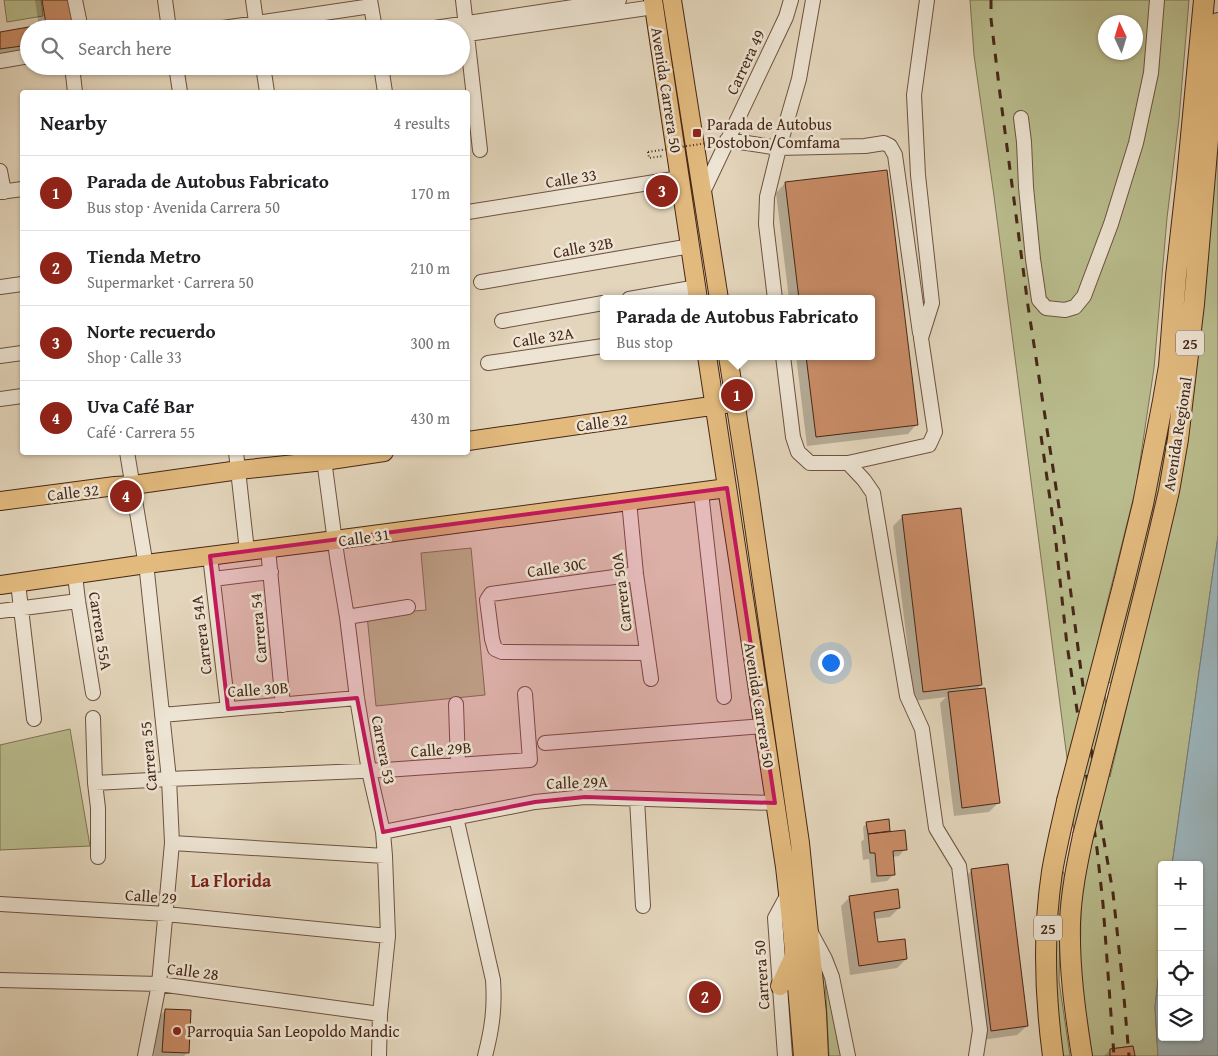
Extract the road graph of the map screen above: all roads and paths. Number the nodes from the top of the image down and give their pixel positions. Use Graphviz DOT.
graph roads {
  1 [pos="75,0"];
  2 [pos="165,0"];
  3 [pos="253,0"];
  4 [pos="463,0"];
  5 [pos="619,0"];
  6 [pos="672,0"];
  7 [pos="791,0"];
  8 [pos="813,0"];
  9 [pos="927,0"];
  10 [pos="1157,0"];
  11 [pos="1204,0"];
  12 [pos="370,3"];
  13 [pos="654,4"];
  14 [pos="567,14"];
  15 [pos="79,20"];
  16 [pos="168,20"];
  17 [pos="256,20"];
  18 [pos="286,20"];
  19 [pos="373,20"];
  20 [pos="464,20"];
  21 [pos="1218,23"];
  22 [pos="470,30"];
  23 [pos="20,58"];
  24 [pos="0,61"];
  25 [pos="470,71"];
  26 [pos="73,75"];
  27 [pos="177,75"];
  28 [pos="264,75"];
  29 [pos="382,75"];
  30 [pos="75,90"];
  31 [pos="180,90"];
  32 [pos="267,90"];
  33 [pos="385,90"];
  34 [pos="1021,118"];
  35 [pos="718,140"];
  36 [pos="779,148"];
  37 [pos="480,150"];
  38 [pos="664,156"];
  39 [pos="0,171"];
  40 [pos="680,178"];
  41 [pos="20,189"];
  42 [pos="2,192"];
  43 [pos="703,192"];
  44 [pos="470,212"];
  45 [pos="690,246"];
  46 [pos="481,282"];
  47 [pos="20,284"];
  48 [pos="0,287"];
  49 [pos="698,293"];
  50 [pos="675,295"];
  51 [pos="719,295"];
  52 [pos="775,295"];
  53 [pos="600,304"];
  54 [pos="502,321"];
  55 [pos="921,338"];
  56 [pos="600,346"];
  57 [pos="20,353"];
  58 [pos="0,356"];
  59 [pos="708,360"];
  60 [pos="729,360"];
  61 [pos="783,360"];
  62 [pos="488,363"];
  63 [pos="20,396"];
  64 [pos="0,399"];
  65 [pos="736,403"];
  66 [pos="714,406"];
  67 [pos="470,441"];
  68 [pos="128,455"];
  69 [pos="236,455"];
  70 [pos="347,455"];
  71 [pos="323,457"];
  72 [pos="848,463"];
  73 [pos="239,470"];
  74 [pos="133,485"];
  75 [pos="727,488"];
  76 [pos="701,492"];
  77 [pos="629,501"];
  78 [pos="0,502"];
  79 [pos="334,540"];
  80 [pos="268,549"];
  81 [pos="246,551"];
  82 [pos="210,556"];
  83 [pos="146,564"];
  84 [pos="271,572"];
  85 [pos="636,574"];
  86 [pos="75,575"];
  87 [pos="212,579"];
  88 [pos="18,582"];
  89 [pos="0,585"];
  90 [pos="78,600"];
  91 [pos="408,607"];
  92 [pos="22,608"];
  93 [pos="0,611"];
  94 [pos="346,617"];
  95 [pos="647,653"];
  96 [pos="651,679"];
  97 [pos="93,693"];
  98 [pos="524,694"];
  99 [pos="724,697"];
  100 [pos="357,698"];
  101 [pos="456,704"];
  102 [pos="283,705"];
  103 [pos="228,709"];
  104 [pos="162,715"];
  105 [pos="93,718"];
  106 [pos="34,719"];
  107 [pos="764,726"];
  108 [pos="545,743"];
  109 [pos="458,766"];
  110 [pos="370,771"];
  111 [pos="169,779"];
  112 [pos="95,783"];
  113 [pos="637,799"];
  114 [pos="775,803"];
  115 [pos="456,817"];
  116 [pos="383,832"];
  117 [pos="172,843"];
  118 [pos="385,856"];
  119 [pos="98,857"];
  120 [pos="788,894"];
  121 [pos="0,904"];
  122 [pos="643,906"];
  123 [pos="166,914"];
  124 [pos="800,928"];
  125 [pos="388,936"];
  126 [pos="795,956"];
  127 [pos="0,980"];
  128 [pos="159,984"];
  129 [pos="780,986"];
  130 [pos="380,1014"];
  131 [pos="145,1056"];
  132 [pos="379,1056"];
  133 [pos="485,1056"];
  134 [pos="785,1056"];
  135 [pos="802,1056"];
  136 [pos="819,1056"];
  137 [pos="848,1056"];
  138 [pos="976,1056"];
  139 [pos="1053,1056"];
  140 [pos="1082,1056"];
  1 -- 15 [label="street"];
  2 -- 16 [label="street"];
  3 -- 17 [label="street"];
  4 -- 20 [label="street"];
  5 -- 14 [label="street"];
  6 -- 43 [label="main road, Avenida Carrera 50"];
  7 -- 35 [label="street, Carrera 49"];
  8 -- 36 [label="street"];
  9 -- 55 [label="street"];
  10 -- 34 [label="street"];
  11 -- 139 [label="highway, Avenida Regional / 25, bridge"];
  12 -- 18 [label="street"];
  12 -- 19 [label="street"];
  13 -- 14 [label="street"];
  13 -- 40 [label="main road, Avenida Carrera 50"];
  14 -- 22 [label="street"];
  21 -- 140 [label="highway, Avenida Regional / 25, bridge"];
  23 -- 24 [label="street"];
  25 -- 37 [label="street"];
  26 -- 30 [label="street"];
  27 -- 31 [label="street"];
  28 -- 32 [label="street"];
  29 -- 33 [label="street"];
  35 -- 36 [label="street"];
  35 -- 38 [label="path, bridge"];
  35 -- 43 [label="street, Carrera 49"];
  36 -- 52 [label="street"];
  36 -- 55 [label="street"];
  39 -- 42 [label="street"];
  40 -- 44 [label="street, Calle 33"];
  40 -- 45 [label="main road, Avenida Carrera 50"];
  41 -- 42 [label="street"];
  43 -- 51 [label="main road, Avenida Carrera 50"];
  45 -- 46 [label="street, Calle 32B"];
  45 -- 49 [label="main road, Avenida Carrera 50"];
  47 -- 48 [label="street"];
  49 -- 50 [label="street"];
  53 -- 54 [label="street"];
  55 -- 72 [label="street"];
  56 -- 62 [label="street, Calle 32A"];
  57 -- 58 [label="street"];
  59 -- 66 [label="main road, Avenida Carrera 50"];
  60 -- 65 [label="main road, Avenida Carrera 50"];
  61 -- 72 [label="street"];
  63 -- 64 [label="street"];
  65 -- 66 [label="main road, Calle 32"];
  65 -- 124 [label="main road, Avenida Carrera 50"];
  66 -- 67 [label="main road, Calle 32"];
  66 -- 75 [label="main road, Avenida Carrera 50"];
  68 -- 74 [label="street, Carrera 55"];
  69 -- 73 [label="street"];
  70 -- 71 [label="main road, Calle 32"];
  71 -- 73 [label="main road, Calle 32"];
  71 -- 79 [label="street, Carrera 53"];
  72 -- 138 [label="street"];
  73 -- 74 [label="main road, Calle 32"];
  73 -- 81 [label="street"];
  74 -- 78 [label="main road, Calle 32"];
  74 -- 83 [label="street, Carrera 55"];
  75 -- 76 [label="main road, Calle 31"];
  75 -- 107 [label="main road, Avenida Carrera 50"];
  76 -- 77 [label="main road, Calle 31"];
  76 -- 99 [label="street"];
  77 -- 79 [label="main road, Calle 31"];
  77 -- 85 [label="street, Carrera 50A"];
  79 -- 80 [label="main road, Calle 31"];
  79 -- 94 [label="street, Carrera 53"];
  80 -- 81 [label="main road, Calle 31"];
  80 -- 84 [label="street, Carrera 54"];
  81 -- 82 [label="main road, Calle 31"];
  82 -- 83 [label="main road, Calle 31"];
  82 -- 87 [label="street, Carrera 54A"];
  83 -- 86 [label="main road, Calle 31"];
  83 -- 104 [label="street, Carrera 55"];
  84 -- 87 [label="street"];
  84 -- 102 [label="street, Carrera 54"];
  85 -- 95 [label="street, Carrera 50A"];
  85 -- 95 [label="street, Calle 30C"];
  86 -- 88 [label="main road, Calle 31"];
  86 -- 90 [label="street, Carrera 55A"];
  87 -- 103 [label="street, Carrera 54A"];
  88 -- 89 [label="main road, Calle 31"];
  88 -- 92 [label="street"];
  90 -- 92 [label="street"];
  90 -- 97 [label="street, Carrera 55A"];
  91 -- 94 [label="street"];
  92 -- 93 [label="street"];
  92 -- 106 [label="street"];
  94 -- 100 [label="street, Carrera 53"];
  95 -- 96 [label="street, Carrera 50A"];
  98 -- 109 [label="street, Calle 29B"];
  100 -- 102 [label="street, Calle 30B"];
  100 -- 110 [label="street, Carrera 53"];
  101 -- 109 [label="street"];
  102 -- 103 [label="street, Calle 30B"];
  103 -- 104 [label="street, Calle 30B"];
  104 -- 111 [label="street, Carrera 55"];
  105 -- 112 [label="street"];
  107 -- 108 [label="street"];
  107 -- 114 [label="main road, Avenida Carrera 50"];
  109 -- 110 [label="street, Calle 29B"];
  110 -- 111 [label="street, Calle 29B"];
  110 -- 116 [label="street, Carrera 53"];
  111 -- 112 [label="street, Calle 29B"];
  111 -- 117 [label="street, Carrera 55"];
  112 -- 119 [label="street"];
  113 -- 114 [label="street, Calle 29A"];
  113 -- 115 [label="street, Calle 29A"];
  113 -- 122 [label="street"];
  114 -- 120 [label="main road, Avenida Carrera 50"];
  115 -- 116 [label="street, Calle 29A"];
  115 -- 133 [label="street"];
  116 -- 118 [label="street, Carrera 53"];
  117 -- 118 [label="street"];
  117 -- 123 [label="street, Carrera 55"];
  118 -- 125 [label="street, Carrera 53"];
  120 -- 124 [label="main road, Avenida Carrera 50"];
  120 -- 129 [label="street, Carrera 50"];
  121 -- 123 [label="street, Calle 29"];
  123 -- 125 [label="street, Calle 29"];
  123 -- 128 [label="street, Carrera 55"];
  124 -- 126 [label="main road, Avenida Carrera 50"];
  124 -- 136 [label="main road, Avenida Carrera 50"];
  124 -- 137 [label="street"];
  125 -- 130 [label="street, Carrera 53"];
  126 -- 129 [label="main road"];
  126 -- 135 [label="main road, Avenida Carrera 50"];
  127 -- 128 [label="street, Calle 28"];
  128 -- 130 [label="street, Calle 28"];
  128 -- 131 [label="street, Carrera 55"];
  129 -- 134 [label="street, Carrera 50"];
  130 -- 132 [label="street, Carrera 53"];
}
